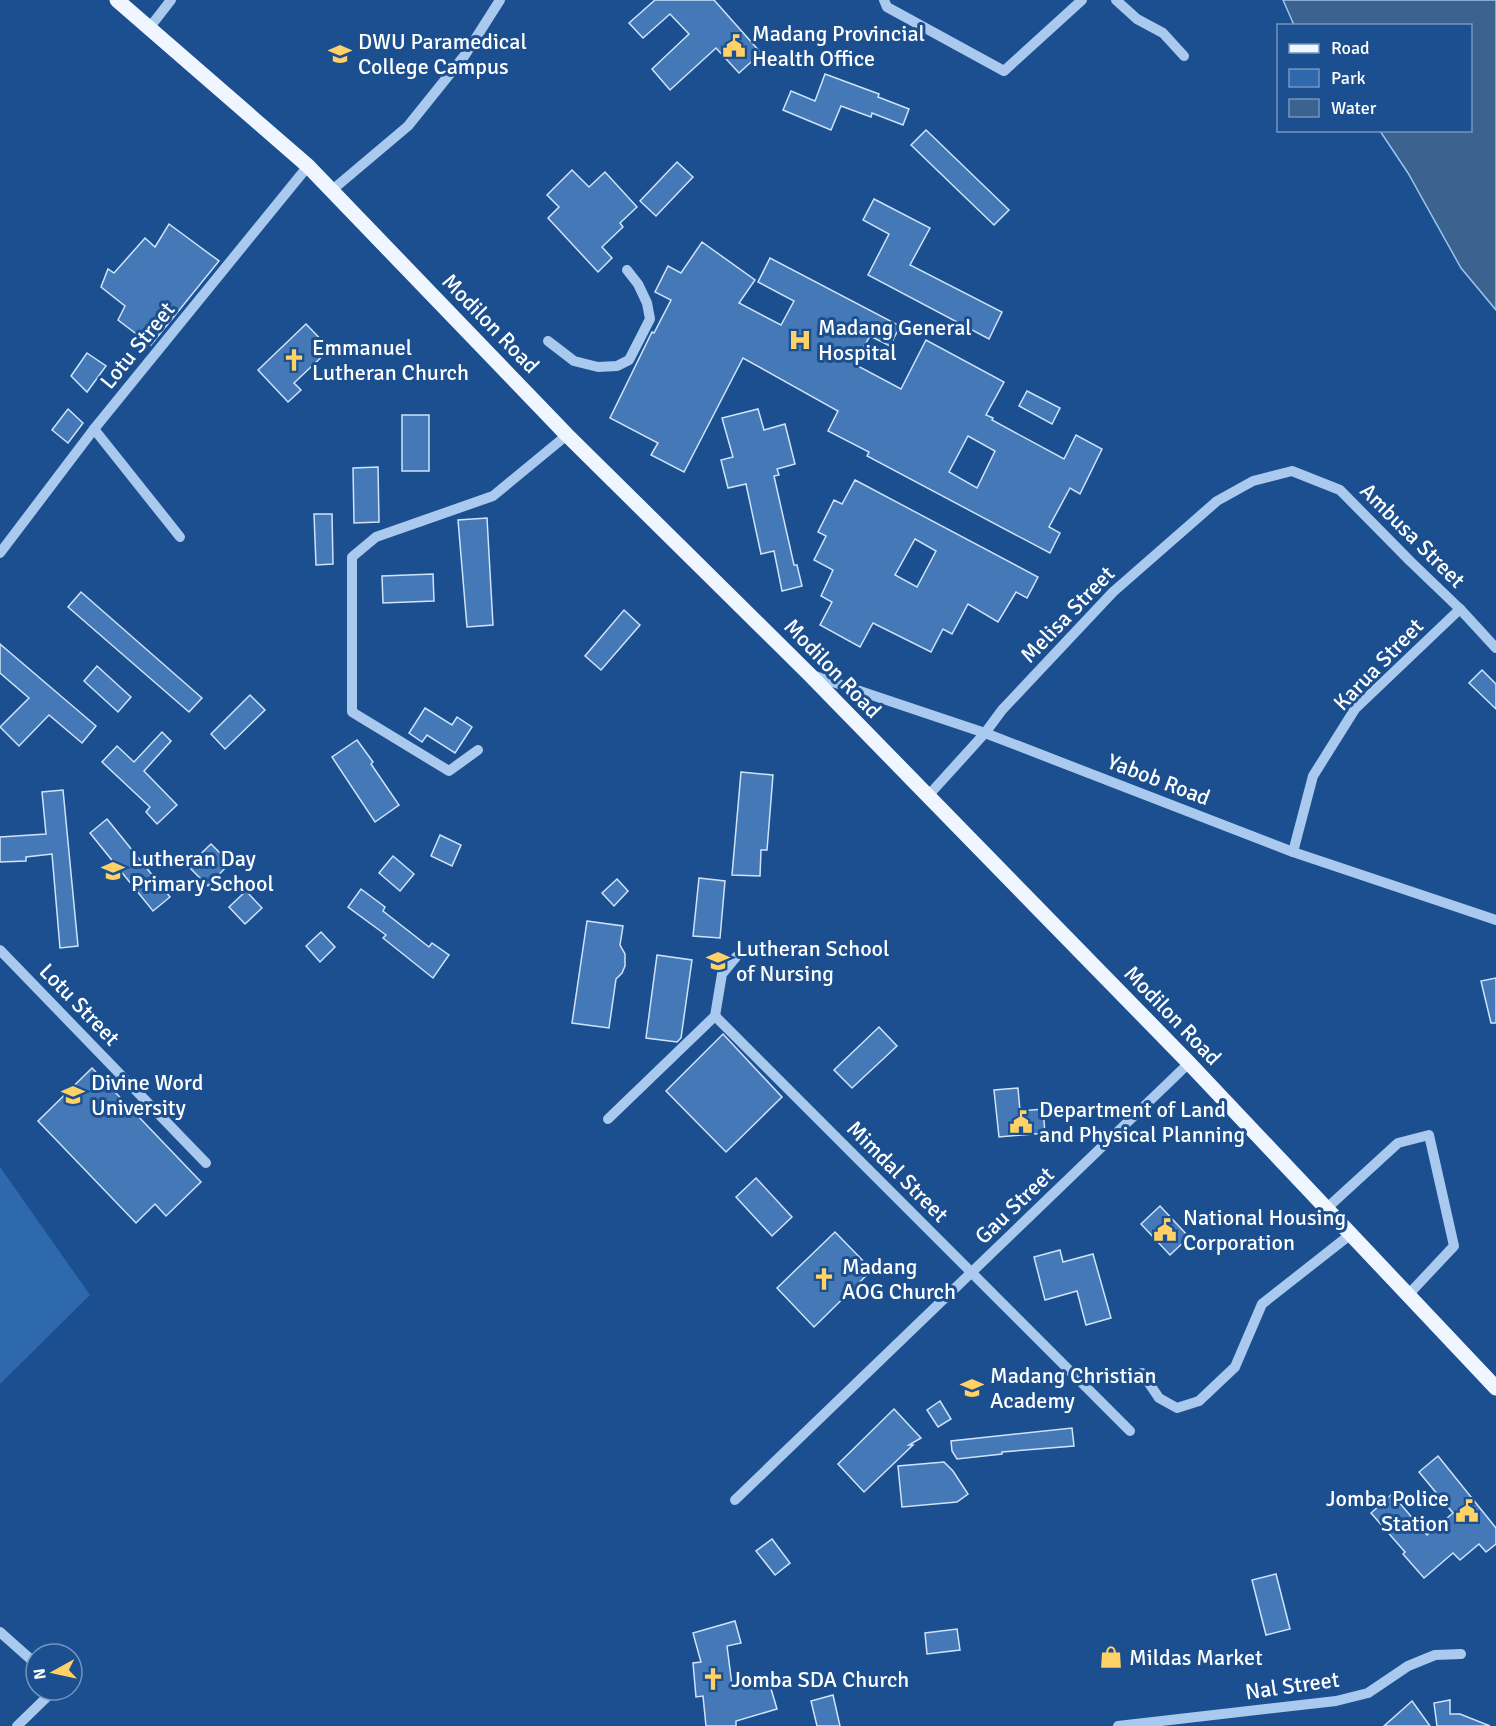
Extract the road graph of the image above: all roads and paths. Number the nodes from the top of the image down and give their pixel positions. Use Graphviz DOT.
graph roads {
  1 [pos="117,0"];
  2 [pos="171,0"];
  3 [pos="500,0"];
  4 [pos="884,0"];
  5 [pos="1082,0"];
  6 [pos="1116,0"];
  7 [pos="150,27"];
  8 [pos="1184,56"];
  9 [pos="308,166"];
  10 [pos="331,191"];
  11 [pos="627,270"];
  12 [pos="548,341"];
  13 [pos="94,429"];
  14 [pos="567,435"];
  15 [pos="1253,481"];
  16 [pos="180,537"];
  17 [pos="0,553"];
  18 [pos="1460,609"];
  19 [pos="1496,648"];
  20 [pos="809,674"];
  21 [pos="985,733"];
  22 [pos="478,750"];
  23 [pos="927,797"];
  24 [pos="1293,852"];
  25 [pos="1496,920"];
  26 [pos="0,950"];
  27 [pos="736,957"];
  28 [pos="715,1016"];
  29 [pos="1190,1063"];
  30 [pos="608,1119"];
  31 [pos="206,1163"];
  32 [pos="1326,1208"];
  33 [pos="1351,1234"];
  34 [pos="972,1273"];
  35 [pos="1408,1295"];
  36 [pos="1142,1373"];
  37 [pos="1496,1388"];
  38 [pos="1130,1431"];
  39 [pos="735,1500"];
  40 [pos="0,1632"];
  41 [pos="24,1653"];
  42 [pos="1461,1654"];
  43 [pos="42,1702"];
  44 [pos="1221,1714"];
  45 [pos="17,1726"];
  46 [pos="1118,1726"];
  47 [pos="1222,1726"];
  1 -- 7 [label="main road, Modilon Road"];
  2 -- 7 [label="street"];
  3 -- 10 [label="street"];
  4 -- 5 [label="street"];
  6 -- 8 [label="street"];
  7 -- 9 [label="main road, Modilon Road"];
  9 -- 10 [label="main road, Modilon Road"];
  9 -- 13 [label="street, Lotu Street"];
  10 -- 14 [label="main road, Modilon Road"];
  11 -- 12 [label="street"];
  13 -- 16 [label="street"];
  13 -- 17 [label="street, Lotu Street"];
  14 -- 20 [label="main road, Modilon Road"];
  14 -- 22 [label="street"];
  15 -- 18 [label="street, Ambusa Street"];
  15 -- 21 [label="street, Melisa Street"];
  18 -- 19 [label="street, Ambusa Street"];
  18 -- 24 [label="street, Karua Street"];
  20 -- 21 [label="street, Yabob Road"];
  20 -- 23 [label="main road, Modilon Road"];
  21 -- 23 [label="street, Melisa Street"];
  21 -- 24 [label="street, Yabob Road"];
  23 -- 29 [label="main road, Modilon Road"];
  24 -- 25 [label="street, Yabob Road"];
  26 -- 31 [label="street, Lotu Street"];
  27 -- 28 [label="street"];
  28 -- 30 [label="street"];
  28 -- 34 [label="street, Mimdal Street"];
  29 -- 32 [label="main road, Modilon Road"];
  29 -- 34 [label="street, Gau Street"];
  32 -- 33 [label="main road, Modilon Road"];
  32 -- 35 [label="street"];
  33 -- 35 [label="main road, Modilon Road"];
  33 -- 36 [label="street"];
  34 -- 38 [label="street, Mimdal Street"];
  34 -- 39 [label="street, Gau Street"];
  35 -- 37 [label="main road, Modilon Road"];
  40 -- 41 [label="street"];
  42 -- 44 [label="street, Nal Street"];
  43 -- 45 [label="street"];
  44 -- 46 [label="street, Nal Street"];
  44 -- 47 [label="street"];
}
